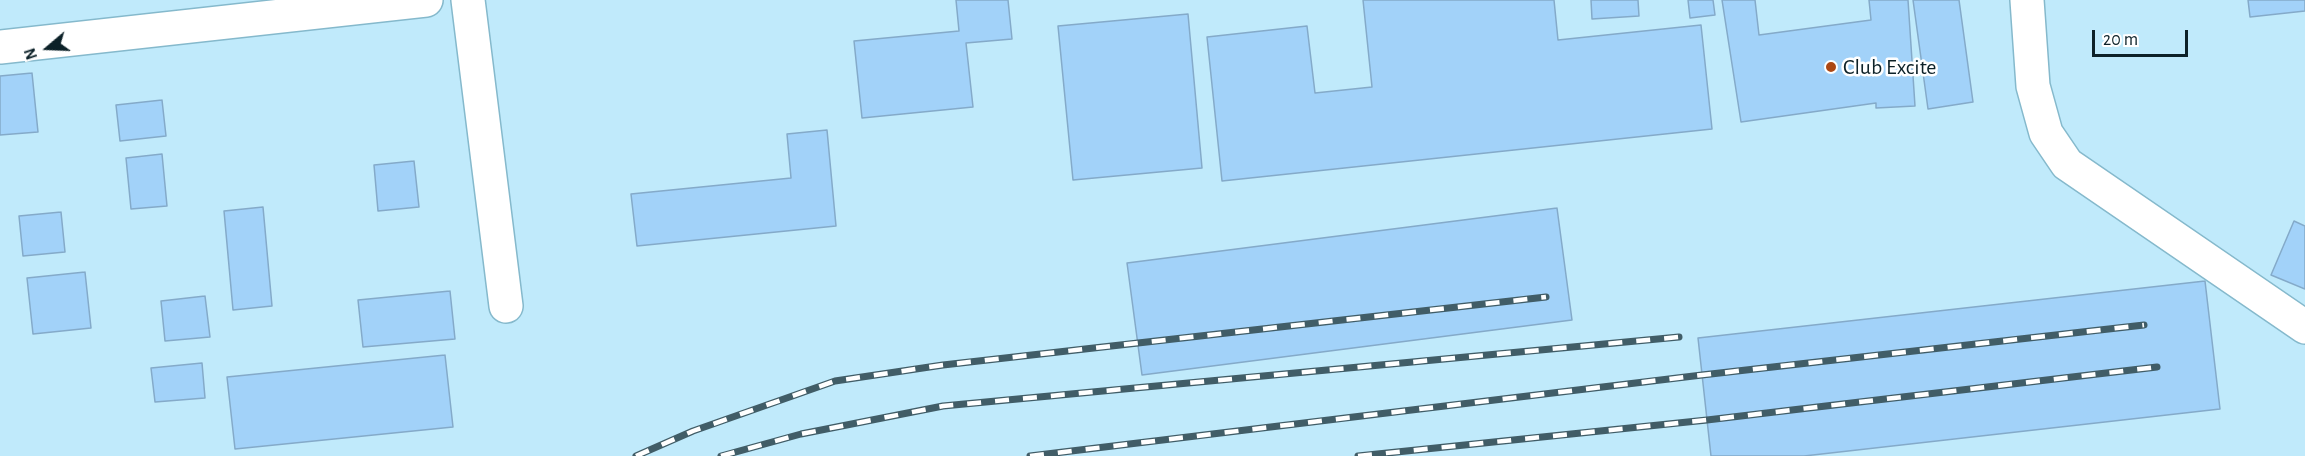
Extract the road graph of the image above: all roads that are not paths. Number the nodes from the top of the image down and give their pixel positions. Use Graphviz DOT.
graph roads {
  1 [pos="426,0"];
  2 [pos="468,0"];
  3 [pos="2027,0"];
  4 [pos="184,13"];
  5 [pos="0,47"];
  6 [pos="506,306"];
  7 [pos="2305,327"];
  1 -- 4 [label="street"];
  2 -- 6 [label="street"];
  3 -- 7 [label="street"];
  4 -- 5 [label="street"];
}
